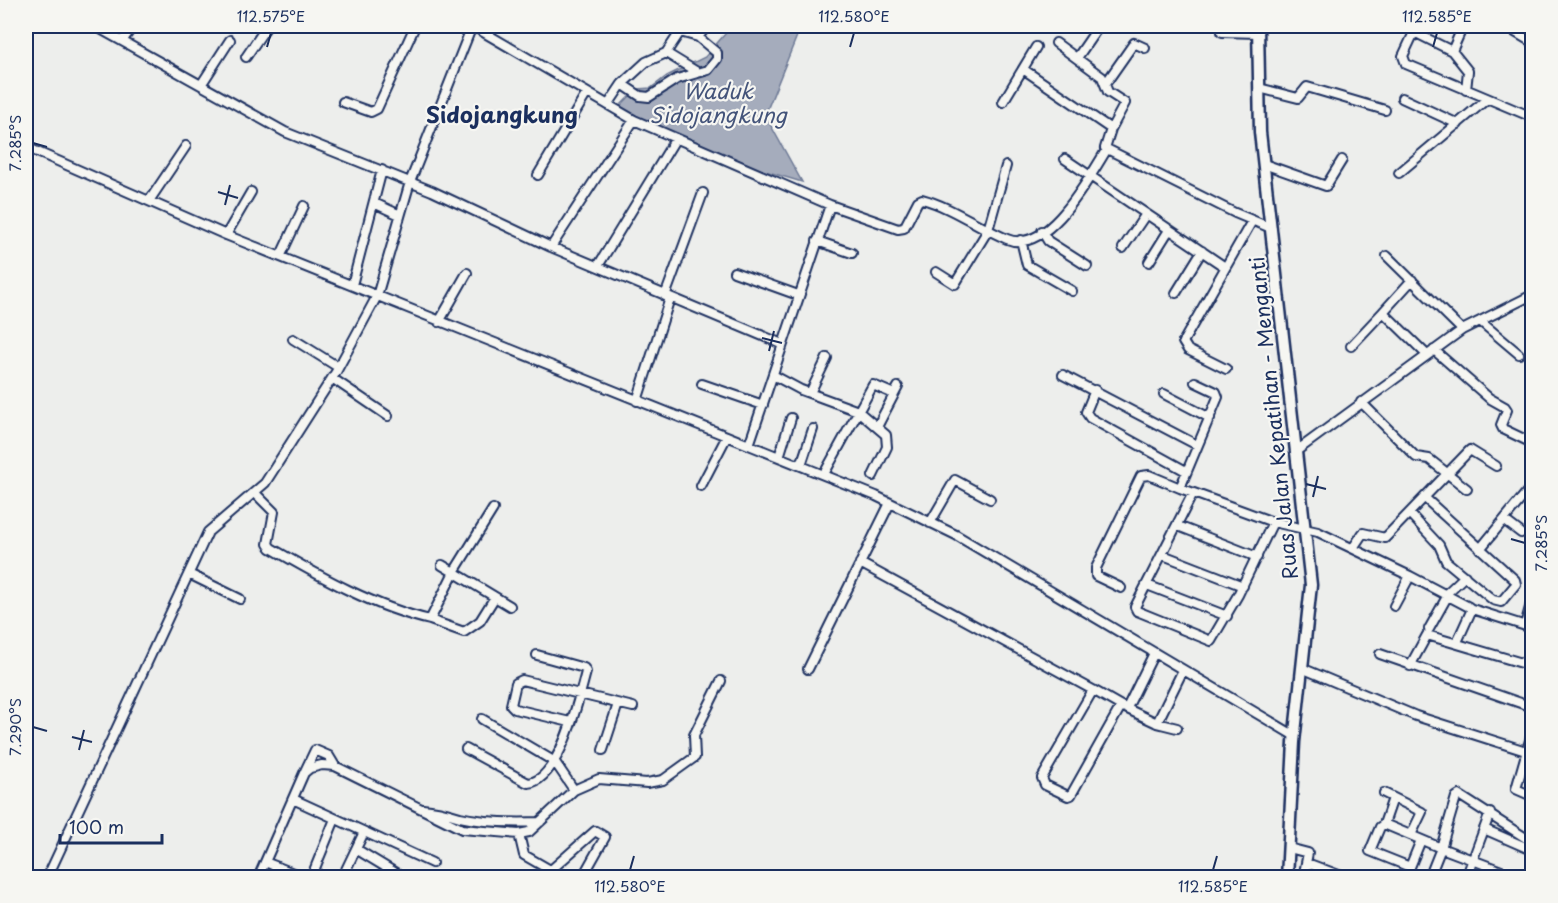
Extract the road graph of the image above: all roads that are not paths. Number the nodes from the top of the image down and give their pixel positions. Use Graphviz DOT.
graph roads {
  1 [pos="94,26"];
  2 [pos="134,26"];
  3 [pos="267,26"];
  4 [pos="416,26"];
  5 [pos="473,26"];
  6 [pos="706,26"];
  7 [pos="1099,26"];
  8 [pos="1463,26"];
  9 [pos="1505,26"];
  10 [pos="678,29"];
  11 [pos="1258,29"];
  12 [pos="1416,29"];
  13 [pos="1222,32"];
  14 [pos="698,37"];
  15 [pos="123,40"];
  16 [pos="230,40"];
  17 [pos="1532,42"];
  18 [pos="1056,43"];
  19 [pos="1036,47"];
  20 [pos="1145,48"];
  21 [pos="1452,51"];
  22 [pos="666,53"];
  23 [pos="246,57"];
  24 [pos="1077,58"];
  25 [pos="1023,69"];
  26 [pos="697,72"];
  27 [pos="1106,83"];
  28 [pos="622,84"];
  29 [pos="201,85"];
  30 [pos="1259,88"];
  31 [pos="1466,90"];
  32 [pos="587,93"];
  33 [pos="1402,98"];
  34 [pos="1487,99"];
  35 [pos="343,102"];
  36 [pos="1002,102"];
  37 [pos="608,105"];
  38 [pos="1385,110"];
  39 [pos="1533,117"];
  40 [pos="634,120"];
  41 [pos="1458,124"];
  42 [pos="1111,129"];
  43 [pos="676,138"];
  44 [pos="186,146"];
  45 [pos="26,147"];
  46 [pos="1107,149"];
  47 [pos="1065,159"];
  48 [pos="1342,159"];
  49 [pos="1264,164"];
  50 [pos="1006,166"];
  51 [pos="382,171"];
  52 [pos="1398,174"];
  53 [pos="538,175"];
  54 [pos="1090,177"];
  55 [pos="410,182"];
  56 [pos="251,192"];
  57 [pos="703,193"];
  58 [pos="149,201"];
  59 [pos="374,203"];
  60 [pos="830,205"];
  61 [pos="304,206"];
  62 [pos="1146,214"];
  63 [pos="400,215"];
  64 [pos="1252,220"];
  65 [pos="1272,228"];
  66 [pos="988,230"];
  67 [pos="1169,230"];
  68 [pos="1042,231"];
  69 [pos="226,235"];
  70 [pos="1021,240"];
  71 [pos="817,241"];
  72 [pos="551,246"];
  73 [pos="1123,248"];
  74 [pos="1202,251"];
  75 [pos="852,253"];
  76 [pos="281,255"];
  77 [pos="1387,256"];
  78 [pos="1149,262"];
  79 [pos="1087,266"];
  80 [pos="598,267"];
  81 [pos="1226,267"];
  82 [pos="734,272"];
  83 [pos="936,272"];
  84 [pos="467,273"];
  85 [pos="1412,280"];
  86 [pos="352,285"];
  87 [pos="1072,291"];
  88 [pos="1176,293"];
  89 [pos="798,295"];
  90 [pos="1533,295"];
  91 [pos="377,296"];
  92 [pos="668,297"];
  93 [pos="1383,312"];
  94 [pos="1480,321"];
  95 [pos="439,322"];
  96 [pos="1462,330"];
  97 [pos="293,339"];
  98 [pos="782,345"];
  99 [pos="1351,346"];
  100 [pos="1430,352"];
  101 [pos="1519,354"];
  102 [pos="827,358"];
  103 [pos="338,367"];
  104 [pos="1226,369"];
  105 [pos="773,375"];
  106 [pos="1063,375"];
  107 [pos="332,378"];
  108 [pos="1195,382"];
  109 [pos="702,384"];
  110 [pos="1095,390"];
  111 [pos="810,393"];
  112 [pos="1164,394"];
  113 [pos="638,401"];
  114 [pos="1361,402"];
  115 [pos="764,405"];
  116 [pos="860,412"];
  117 [pos="388,416"];
  118 [pos="791,418"];
  119 [pos="1210,418"];
  120 [pos="877,428"];
  121 [pos="813,429"];
  122 [pos="727,436"];
  123 [pos="1533,443"];
  124 [pos="749,445"];
  125 [pos="1197,445"];
  126 [pos="1294,452"];
  127 [pos="778,457"];
  128 [pos="801,465"];
  129 [pos="1496,466"];
  130 [pos="1186,471"];
  131 [pos="1447,473"];
  132 [pos="824,474"];
  133 [pos="873,476"];
  134 [pos="701,486"];
  135 [pos="1531,487"];
  136 [pos="1179,488"];
  137 [pos="1467,489"];
  138 [pos="255,493"];
  139 [pos="1193,493"];
  140 [pos="1524,497"];
  141 [pos="990,499"];
  142 [pos="1426,499"];
  143 [pos="890,503"];
  144 [pos="1533,503"];
  145 [pos="493,509"];
  146 [pos="1410,513"];
  147 [pos="1504,520"];
  148 [pos="1273,522"];
  149 [pos="930,523"];
  150 [pos="1178,526"];
  151 [pos="1304,529"];
  152 [pos="1521,533"];
  153 [pos="1533,542"];
  154 [pos="1353,548"];
  155 [pos="1480,549"];
  156 [pos="1533,549"];
  157 [pos="1163,555"];
  158 [pos="1257,556"];
  159 [pos="860,563"];
  160 [pos="442,565"];
  161 [pos="454,572"];
  162 [pos="189,574"];
  163 [pos="1410,576"];
  164 [pos="1465,576"];
  165 [pos="1147,585"];
  166 [pos="1243,586"];
  167 [pos="1121,588"];
  168 [pos="1447,595"];
  169 [pos="495,597"];
  170 [pos="240,599"];
  171 [pos="1533,600"];
  172 [pos="510,606"];
  173 [pos="1394,606"];
  174 [pos="1469,607"];
  175 [pos="1227,616"];
  176 [pos="430,620"];
  177 [pos="1529,626"];
  178 [pos="1429,629"];
  179 [pos="1457,642"];
  180 [pos="1154,653"];
  181 [pos="1380,654"];
  182 [pos="537,655"];
  183 [pos="1410,666"];
  184 [pos="1533,666"];
  185 [pos="808,669"];
  186 [pos="1304,669"];
  187 [pos="1183,670"];
  188 [pos="721,681"];
  189 [pos="1093,690"];
  190 [pos="580,694"];
  191 [pos="618,704"];
  192 [pos="1533,706"];
  193 [pos="633,707"];
  194 [pos="1124,707"];
  195 [pos="482,719"];
  196 [pos="570,722"];
  197 [pos="1156,723"];
  198 [pos="1177,728"];
  199 [pos="1533,733"];
  200 [pos="1295,736"];
  201 [pos="466,748"];
  202 [pos="603,750"];
  203 [pos="1530,752"];
  204 [pos="555,762"];
  205 [pos="335,766"];
  206 [pos="304,773"];
  207 [pos="574,790"];
  208 [pos="1384,793"];
  209 [pos="1533,796"];
  210 [pos="1393,798"];
  211 [pos="292,799"];
  212 [pos="422,809"];
  213 [pos="1490,813"];
  214 [pos="335,819"];
  215 [pos="485,819"];
  216 [pos="540,822"];
  217 [pos="1384,824"];
  218 [pos="1484,829"];
  219 [pos="486,831"];
  220 [pos="364,832"];
  221 [pos="519,834"];
  222 [pos="1411,835"];
  223 [pos="1421,840"];
  224 [pos="1533,842"];
  225 [pos="1288,848"];
  226 [pos="1440,848"];
  227 [pos="356,849"];
  228 [pos="1533,850"];
  229 [pos="1473,858"];
  230 [pos="265,862"];
  231 [pos="432,863"];
  232 [pos="1307,863"];
  233 [pos="551,870"];
  234 [pos="301,877"];
  235 [pos="47,878"];
  236 [pos="258,878"];
  237 [pos="311,878"];
  238 [pos="342,878"];
  239 [pos="404,878"];
  240 [pos="564,878"];
  241 [pos="582,878"];
  242 [pos="1287,878"];
  243 [pos="1303,878"];
  244 [pos="1347,878"];
  245 [pos="1429,878"];
  246 [pos="1466,878"];
  247 [pos="1520,878"];
  1 -- 15 [label="street"];
  2 -- 15 [label="street"];
  3 -- 23 [label="street"];
  4 -- 35 [label="street"];
  5 -- 32 [label="street"];
  5 -- 55 [label="street"];
  6 -- 14 [label="street"];
  7 -- 24 [label="street"];
  8 -- 21 [label="street"];
  9 -- 17 [label="street"];
  10 -- 14 [label="street"];
  10 -- 22 [label="street"];
  11 -- 13 [label="street"];
  11 -- 30 [label="main road, Ruas Jalan Kepatihan - Menganti"];
  12 -- 21 [label="street"];
  12 -- 31 [label="street"];
  14 -- 26 [label="street"];
  15 -- 29 [label="street"];
  16 -- 29 [label="street"];
  18 -- 24 [label="street"];
  19 -- 25 [label="street"];
  20 -- 27 [label="street"];
  21 -- 31 [label="street"];
  22 -- 26 [label="street"];
  22 -- 28 [label="street"];
  24 -- 27 [label="street"];
  25 -- 36 [label="street"];
  25 -- 42 [label="street"];
  26 -- 28 [label="street"];
  27 -- 42 [label="street"];
  28 -- 37 [label="street"];
  29 -- 51 [label="street"];
  30 -- 38 [label="street"];
  30 -- 49 [label="main road, Ruas Jalan Kepatihan - Menganti"];
  31 -- 34 [label="street"];
  32 -- 37 [label="street"];
  32 -- 53 [label="street"];
  33 -- 41 [label="street"];
  34 -- 39 [label="street"];
  34 -- 41 [label="street"];
  37 -- 40 [label="street"];
  40 -- 43 [label="street"];
  40 -- 72 [label="street"];
  41 -- 52 [label="street"];
  42 -- 46 [label="street"];
  43 -- 60 [label="street"];
  43 -- 80 [label="street"];
  44 -- 58 [label="street"];
  45 -- 58 [label="street"];
  46 -- 54 [label="street"];
  46 -- 64 [label="street"];
  47 -- 54 [label="street"];
  48 -- 49 [label="street"];
  49 -- 65 [label="main road, Ruas Jalan Kepatihan - Menganti"];
  50 -- 66 [label="street"];
  51 -- 55 [label="street"];
  51 -- 59 [label="street"];
  54 -- 62 [label="street"];
  54 -- 68 [label="street"];
  55 -- 63 [label="street"];
  55 -- 72 [label="street"];
  56 -- 69 [label="street"];
  57 -- 92 [label="street"];
  58 -- 69 [label="street"];
  59 -- 63 [label="street"];
  59 -- 86 [label="street"];
  60 -- 66 [label="street"];
  60 -- 71 [label="street"];
  61 -- 76 [label="street"];
  62 -- 67 [label="street"];
  62 -- 73 [label="street"];
  63 -- 91 [label="street"];
  64 -- 65 [label="street"];
  64 -- 81 [label="street"];
  65 -- 126 [label="main road, Ruas Jalan Kepatihan - Menganti"];
  66 -- 70 [label="street"];
  66 -- 83 [label="street"];
  67 -- 74 [label="street"];
  67 -- 78 [label="street"];
  68 -- 70 [label="street"];
  68 -- 79 [label="street"];
  69 -- 76 [label="street"];
  70 -- 87 [label="street"];
  71 -- 75 [label="street"];
  71 -- 89 [label="street"];
  72 -- 80 [label="street"];
  74 -- 81 [label="street"];
  74 -- 88 [label="street"];
  76 -- 86 [label="street"];
  77 -- 85 [label="street"];
  80 -- 92 [label="street"];
  81 -- 104 [label="street"];
  82 -- 89 [label="street"];
  84 -- 95 [label="street"];
  85 -- 93 [label="street"];
  85 -- 96 [label="street"];
  86 -- 91 [label="street"];
  89 -- 98 [label="street"];
  90 -- 94 [label="street"];
  91 -- 95 [label="street"];
  91 -- 103 [label="street"];
  92 -- 98 [label="street"];
  92 -- 113 [label="street"];
  93 -- 99 [label="street"];
  93 -- 100 [label="street"];
  94 -- 96 [label="street"];
  94 -- 101 [label="street"];
  95 -- 113 [label="street"];
  96 -- 100 [label="street"];
  97 -- 103 [label="street"];
  98 -- 105 [label="street"];
  100 -- 114 [label="street"];
  100 -- 123 [label="street"];
  102 -- 111 [label="street"];
  103 -- 107 [label="street"];
  105 -- 111 [label="street"];
  105 -- 115 [label="street"];
  106 -- 110 [label="street"];
  107 -- 117 [label="street"];
  107 -- 138 [label="street"];
  108 -- 119 [label="street"];
  109 -- 115 [label="street"];
  110 -- 125 [label="street"];
  110 -- 130 [label="street"];
  111 -- 116 [label="street"];
  112 -- 119 [label="street"];
  113 -- 122 [label="street"];
  114 -- 126 [label="street"];
  114 -- 131 [label="street"];
  115 -- 124 [label="street"];
  116 -- 120 [label="street"];
  116 -- 120 [label="street"];
  116 -- 132 [label="street"];
  118 -- 127 [label="street"];
  119 -- 125 [label="street"];
  120 -- 133 [label="street"];
  121 -- 128 [label="street"];
  122 -- 124 [label="street"];
  122 -- 134 [label="street"];
  124 -- 127 [label="street"];
  125 -- 130 [label="street"];
  126 -- 151 [label="main road, Ruas Jalan Kepatihan - Menganti"];
  127 -- 128 [label="street"];
  128 -- 132 [label="street"];
  129 -- 131 [label="street"];
  130 -- 136 [label="street"];
  131 -- 137 [label="street"];
  131 -- 142 [label="street"];
  132 -- 143 [label="street"];
  135 -- 140 [label="street"];
  136 -- 139 [label="street"];
  136 -- 167 [label="street"];
  138 -- 162 [label="street"];
  138 -- 176 [label="street"];
  139 -- 148 [label="street"];
  139 -- 150 [label="street"];
  140 -- 144 [label="street"];
  140 -- 147 [label="street"];
  141 -- 149 [label="street"];
  142 -- 146 [label="street"];
  142 -- 155 [label="street"];
  143 -- 149 [label="street"];
  143 -- 159 [label="street"];
  145 -- 161 [label="street"];
  146 -- 154 [label="street"];
  146 -- 164 [label="street"];
  147 -- 152 [label="street"];
  147 -- 155 [label="street"];
  148 -- 151 [label="street"];
  148 -- 158 [label="street"];
  149 -- 180 [label="street"];
  150 -- 157 [label="street"];
  150 -- 158 [label="street"];
  151 -- 154 [label="street"];
  151 -- 186 [label="main road, Ruas Jalan Kepatihan - Menganti"];
  153 -- 156 [label="street"];
  154 -- 163 [label="street"];
  155 -- 164 [label="street"];
  157 -- 165 [label="street"];
  157 -- 166 [label="street"];
  158 -- 166 [label="street"];
  159 -- 185 [label="street"];
  159 -- 189 [label="street"];
  160 -- 161 [label="street"];
  161 -- 169 [label="street"];
  161 -- 176 [label="street"];
  162 -- 170 [label="street"];
  162 -- 235 [label="street"];
  163 -- 168 [label="street"];
  163 -- 173 [label="street"];
  164 -- 168 [label="street"];
  165 -- 175 [label="street"];
  165 -- 175 [label="street"];
  166 -- 175 [label="street"];
  168 -- 174 [label="street"];
  168 -- 178 [label="street"];
  169 -- 172 [label="street"];
  169 -- 176 [label="street"];
  171 -- 177 [label="street"];
  177 -- 179 [label="street"];
  179 -- 183 [label="street"];
  179 -- 184 [label="street"];
  180 -- 187 [label="street"];
  180 -- 194 [label="street"];
  181 -- 183 [label="street"];
  182 -- 190 [label="street"];
  183 -- 192 [label="street"];
  186 -- 200 [label="main road, Ruas Jalan Kepatihan - Menganti"];
  186 -- 203 [label="street"];
  187 -- 197 [label="street"];
  187 -- 200 [label="street"];
  188 -- 207 [label="street"];
  189 -- 194 [label="street"];
  189 -- 194 [label="street"];
  190 -- 191 [label="street"];
  190 -- 196 [label="street"];
  190 -- 196 [label="street"];
  191 -- 193 [label="street"];
  191 -- 202 [label="street"];
  194 -- 197 [label="street"];
  195 -- 204 [label="street"];
  196 -- 204 [label="street"];
  197 -- 198 [label="street"];
  199 -- 203 [label="street"];
  200 -- 225 [label="main road, Ruas Jalan Kepatihan - Menganti"];
  201 -- 204 [label="street"];
  203 -- 209 [label="street"];
  204 -- 207 [label="street"];
  205 -- 206 [label="street"];
  205 -- 206 [label="street"];
  205 -- 212 [label="street"];
  206 -- 211 [label="street"];
  207 -- 216 [label="street"];
  208 -- 210 [label="street"];
  210 -- 217 [label="street"];
  210 -- 222 [label="street"];
  211 -- 214 [label="street"];
  211 -- 230 [label="street"];
  212 -- 215 [label="street"];
  212 -- 219 [label="street"];
  213 -- 218 [label="street"];
  213 -- 224 [label="street"];
  213 -- 226 [label="street"];
  214 -- 220 [label="street"];
  214 -- 237 [label="street"];
  215 -- 216 [label="street"];
  215 -- 219 [label="street"];
  216 -- 221 [label="street"];
  217 -- 222 [label="street"];
  217 -- 223 [label="street"];
  218 -- 228 [label="street"];
  218 -- 229 [label="street"];
  219 -- 221 [label="street"];
  220 -- 227 [label="street"];
  220 -- 231 [label="street"];
  221 -- 233 [label="street"];
  222 -- 223 [label="street"];
  223 -- 226 [label="street"];
  225 -- 232 [label="street"];
  225 -- 242 [label="main road, Ruas Jalan Kepatihan - Menganti"];
  226 -- 229 [label="street"];
  226 -- 245 [label="street"];
  227 -- 238 [label="street"];
  227 -- 239 [label="street"];
  229 -- 246 [label="street"];
  229 -- 247 [label="street"];
  230 -- 234 [label="street"];
  230 -- 236 [label="street"];
  232 -- 243 [label="street"];
  232 -- 244 [label="street"];
  233 -- 240 [label="street"];
  233 -- 241 [label="street"];
}
